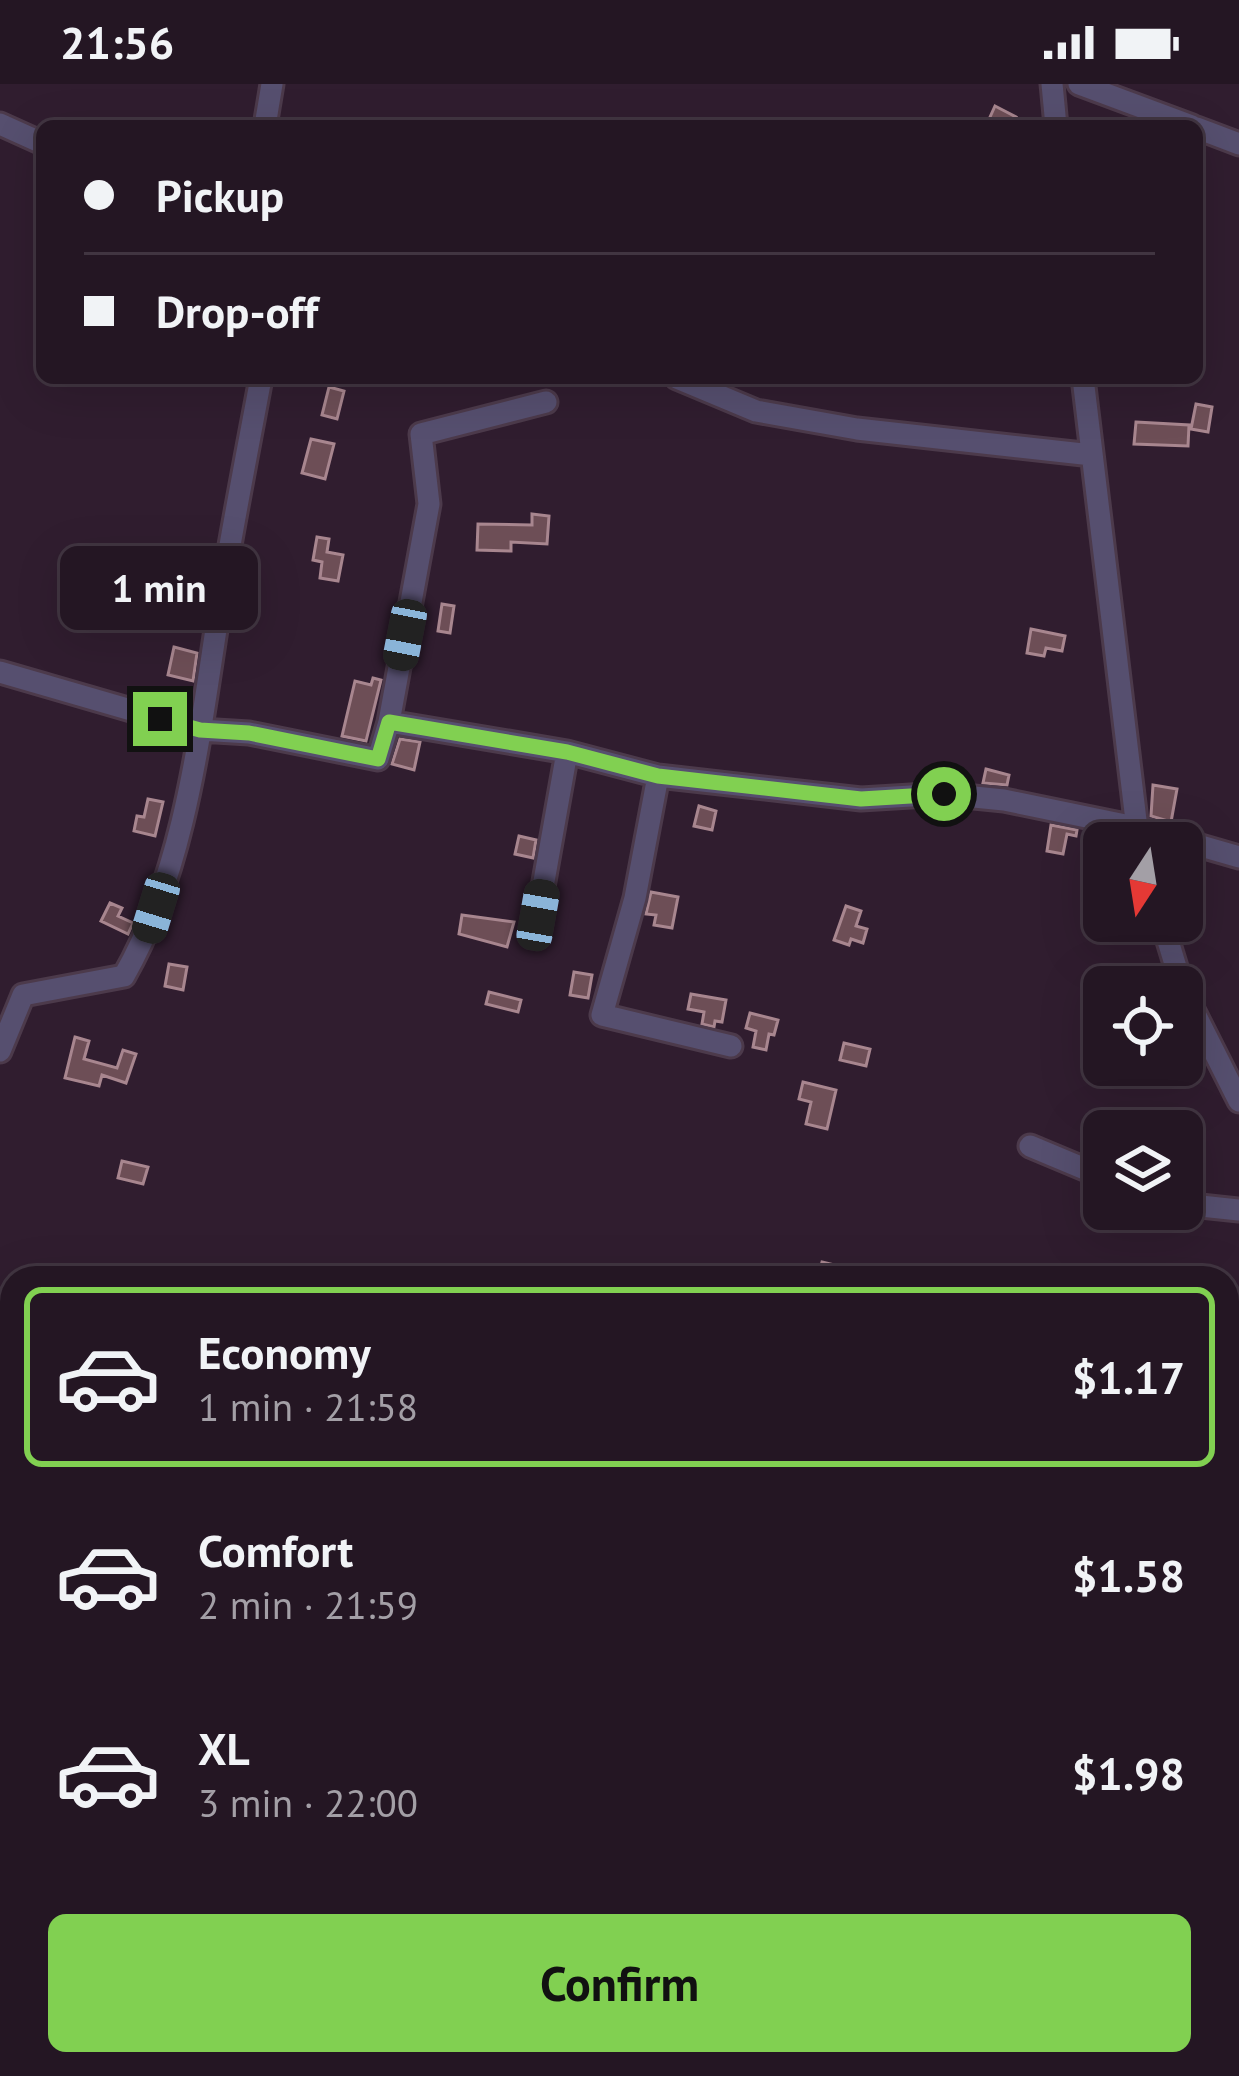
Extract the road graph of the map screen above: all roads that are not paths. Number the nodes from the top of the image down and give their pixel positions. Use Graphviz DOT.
graph roads {
  1 [pos="272,84"];
  2 [pos="1052,84"];
  3 [pos="1079,84"];
  4 [pos="266,120"];
  5 [pos="1055,120"];
  6 [pos="1175,120"];
  7 [pos="0,124"];
  8 [pos="1203,130"];
  9 [pos="36,140"];
  10 [pos="1239,143"];
  11 [pos="260,384"];
  12 [pos="690,384"];
  13 [pos="1085,384"];
  14 [pos="546,402"];
  15 [pos="1092,455"];
  16 [pos="0,672"];
  17 [pos="389,722"];
  18 [pos="200,730"];
  19 [pos="567,752"];
  20 [pos="658,776"];
  21 [pos="1088,822"];
  22 [pos="1135,822"];
  23 [pos="1203,849"];
  24 [pos="1239,857"];
  25 [pos="538,915"];
  26 [pos="1203,1029"];
  27 [pos="731,1046"];
  28 [pos="0,1051"];
  29 [pos="1239,1101"];
  30 [pos="1030,1146"];
  31 [pos="1083,1168"];
  32 [pos="1203,1206"];
  33 [pos="1239,1210"];
  1 -- 4 [label="street"];
  2 -- 5 [label="street"];
  3 -- 6 [label="street"];
  7 -- 9 [label="street"];
  8 -- 10 [label="street"];
  11 -- 18 [label="street"];
  12 -- 15 [label="street"];
  13 -- 15 [label="street"];
  14 -- 17 [label="street"];
  15 -- 22 [label="street"];
  16 -- 18 [label="street"];
  17 -- 18 [label="street"];
  17 -- 19 [label="street"];
  18 -- 28 [label="street"];
  19 -- 20 [label="street"];
  19 -- 25 [label="street"];
  20 -- 21 [label="street"];
  20 -- 27 [label="street"];
  23 -- 24 [label="street"];
  26 -- 29 [label="street"];
  30 -- 31 [label="street"];
  32 -- 33 [label="street"];
}
